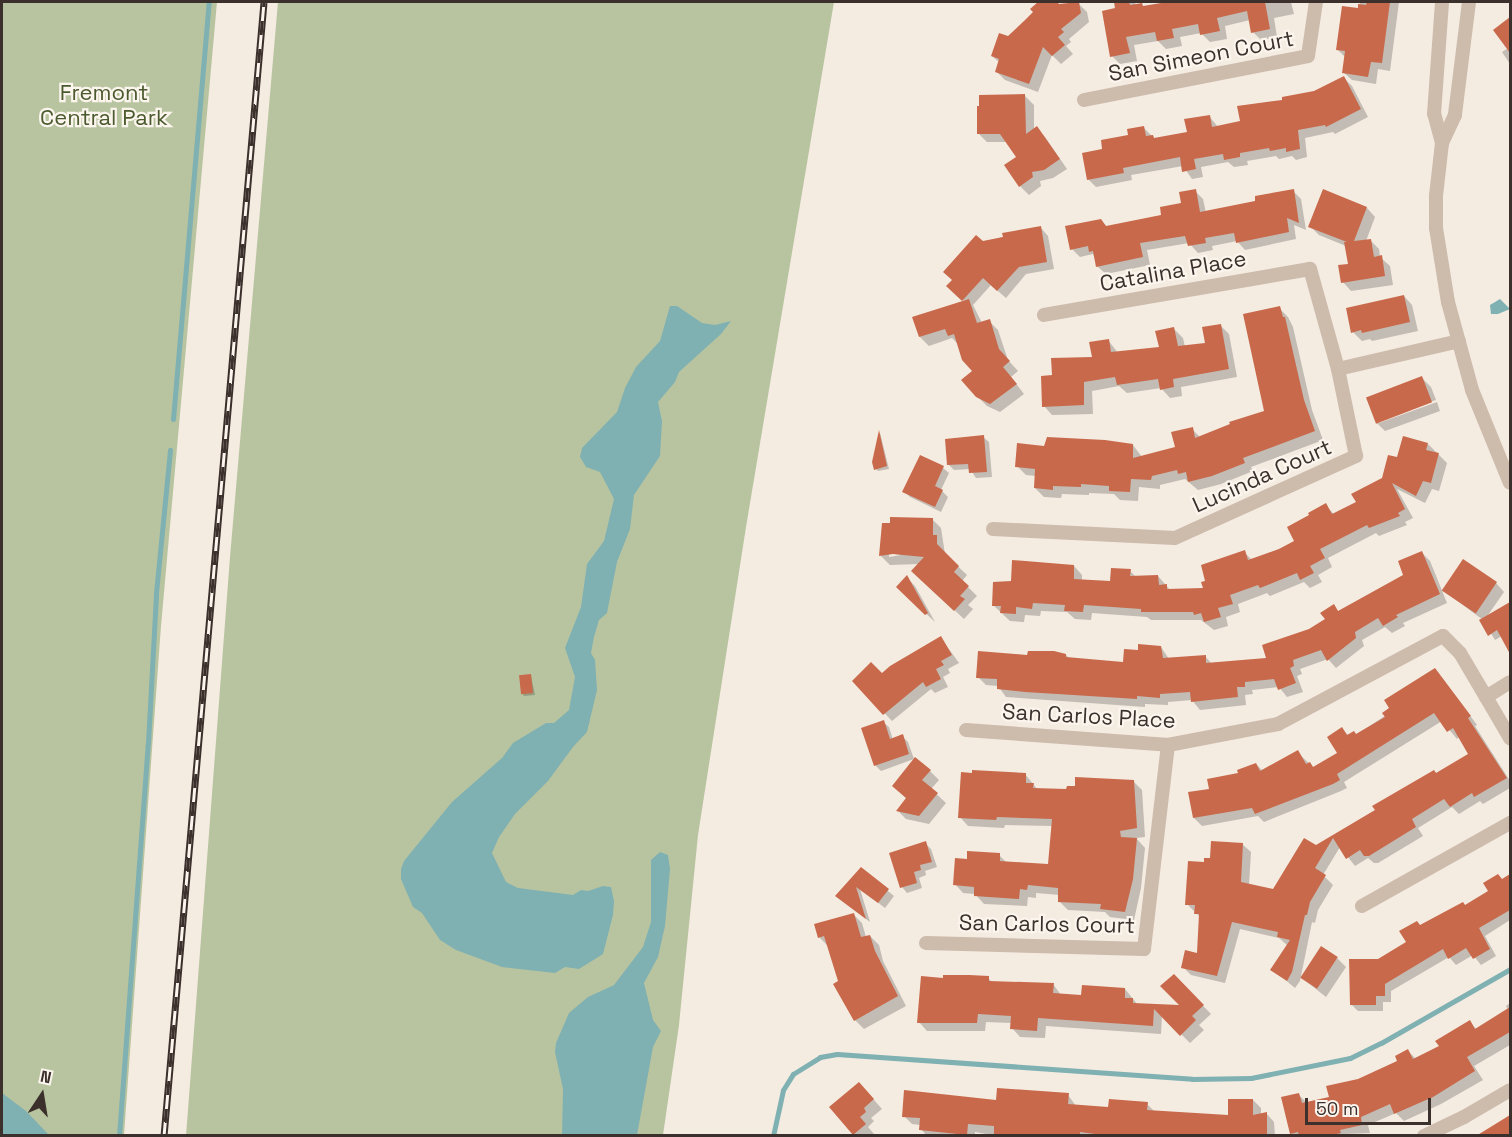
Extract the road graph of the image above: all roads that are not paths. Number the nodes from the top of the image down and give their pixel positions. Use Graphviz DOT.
graph roads {
  1 [pos="1317,2"];
  2 [pos="1442,2"];
  3 [pos="1469,2"];
  4 [pos="1084,100"];
  5 [pos="1442,143"];
  6 [pos="1310,269"];
  7 [pos="1044,315"];
  8 [pos="1459,341"];
  9 [pos="1338,369"];
  10 [pos="1510,483"];
  11 [pos="993,529"];
  12 [pos="1510,682"];
  13 [pos="1486,697"];
  14 [pos="966,729"];
  15 [pos="1510,738"];
  16 [pos="1168,745"];
  17 [pos="1510,823"];
  18 [pos="1362,906"];
  19 [pos="926,943"];
  20 [pos="1510,1090"];
  21 [pos="1424,1136"];
  1 -- 4 [label="street, San Simeon Court"];
  2 -- 5 [label="street"];
  3 -- 5 [label="street"];
  5 -- 8 [label="street"];
  6 -- 7 [label="street, Catalina Place"];
  6 -- 9 [label="street, Lucinda Court"];
  8 -- 9 [label="street"];
  8 -- 10 [label="street"];
  9 -- 11 [label="street, Lucinda Court"];
  12 -- 13 [label="street"];
  13 -- 15 [label="street"];
  13 -- 16 [label="street, San Carlos Place"];
  14 -- 16 [label="street, San Carlos Place"];
  16 -- 19 [label="street, San Carlos Court"];
  17 -- 18 [label="street"];
  20 -- 21 [label="street"];
}
